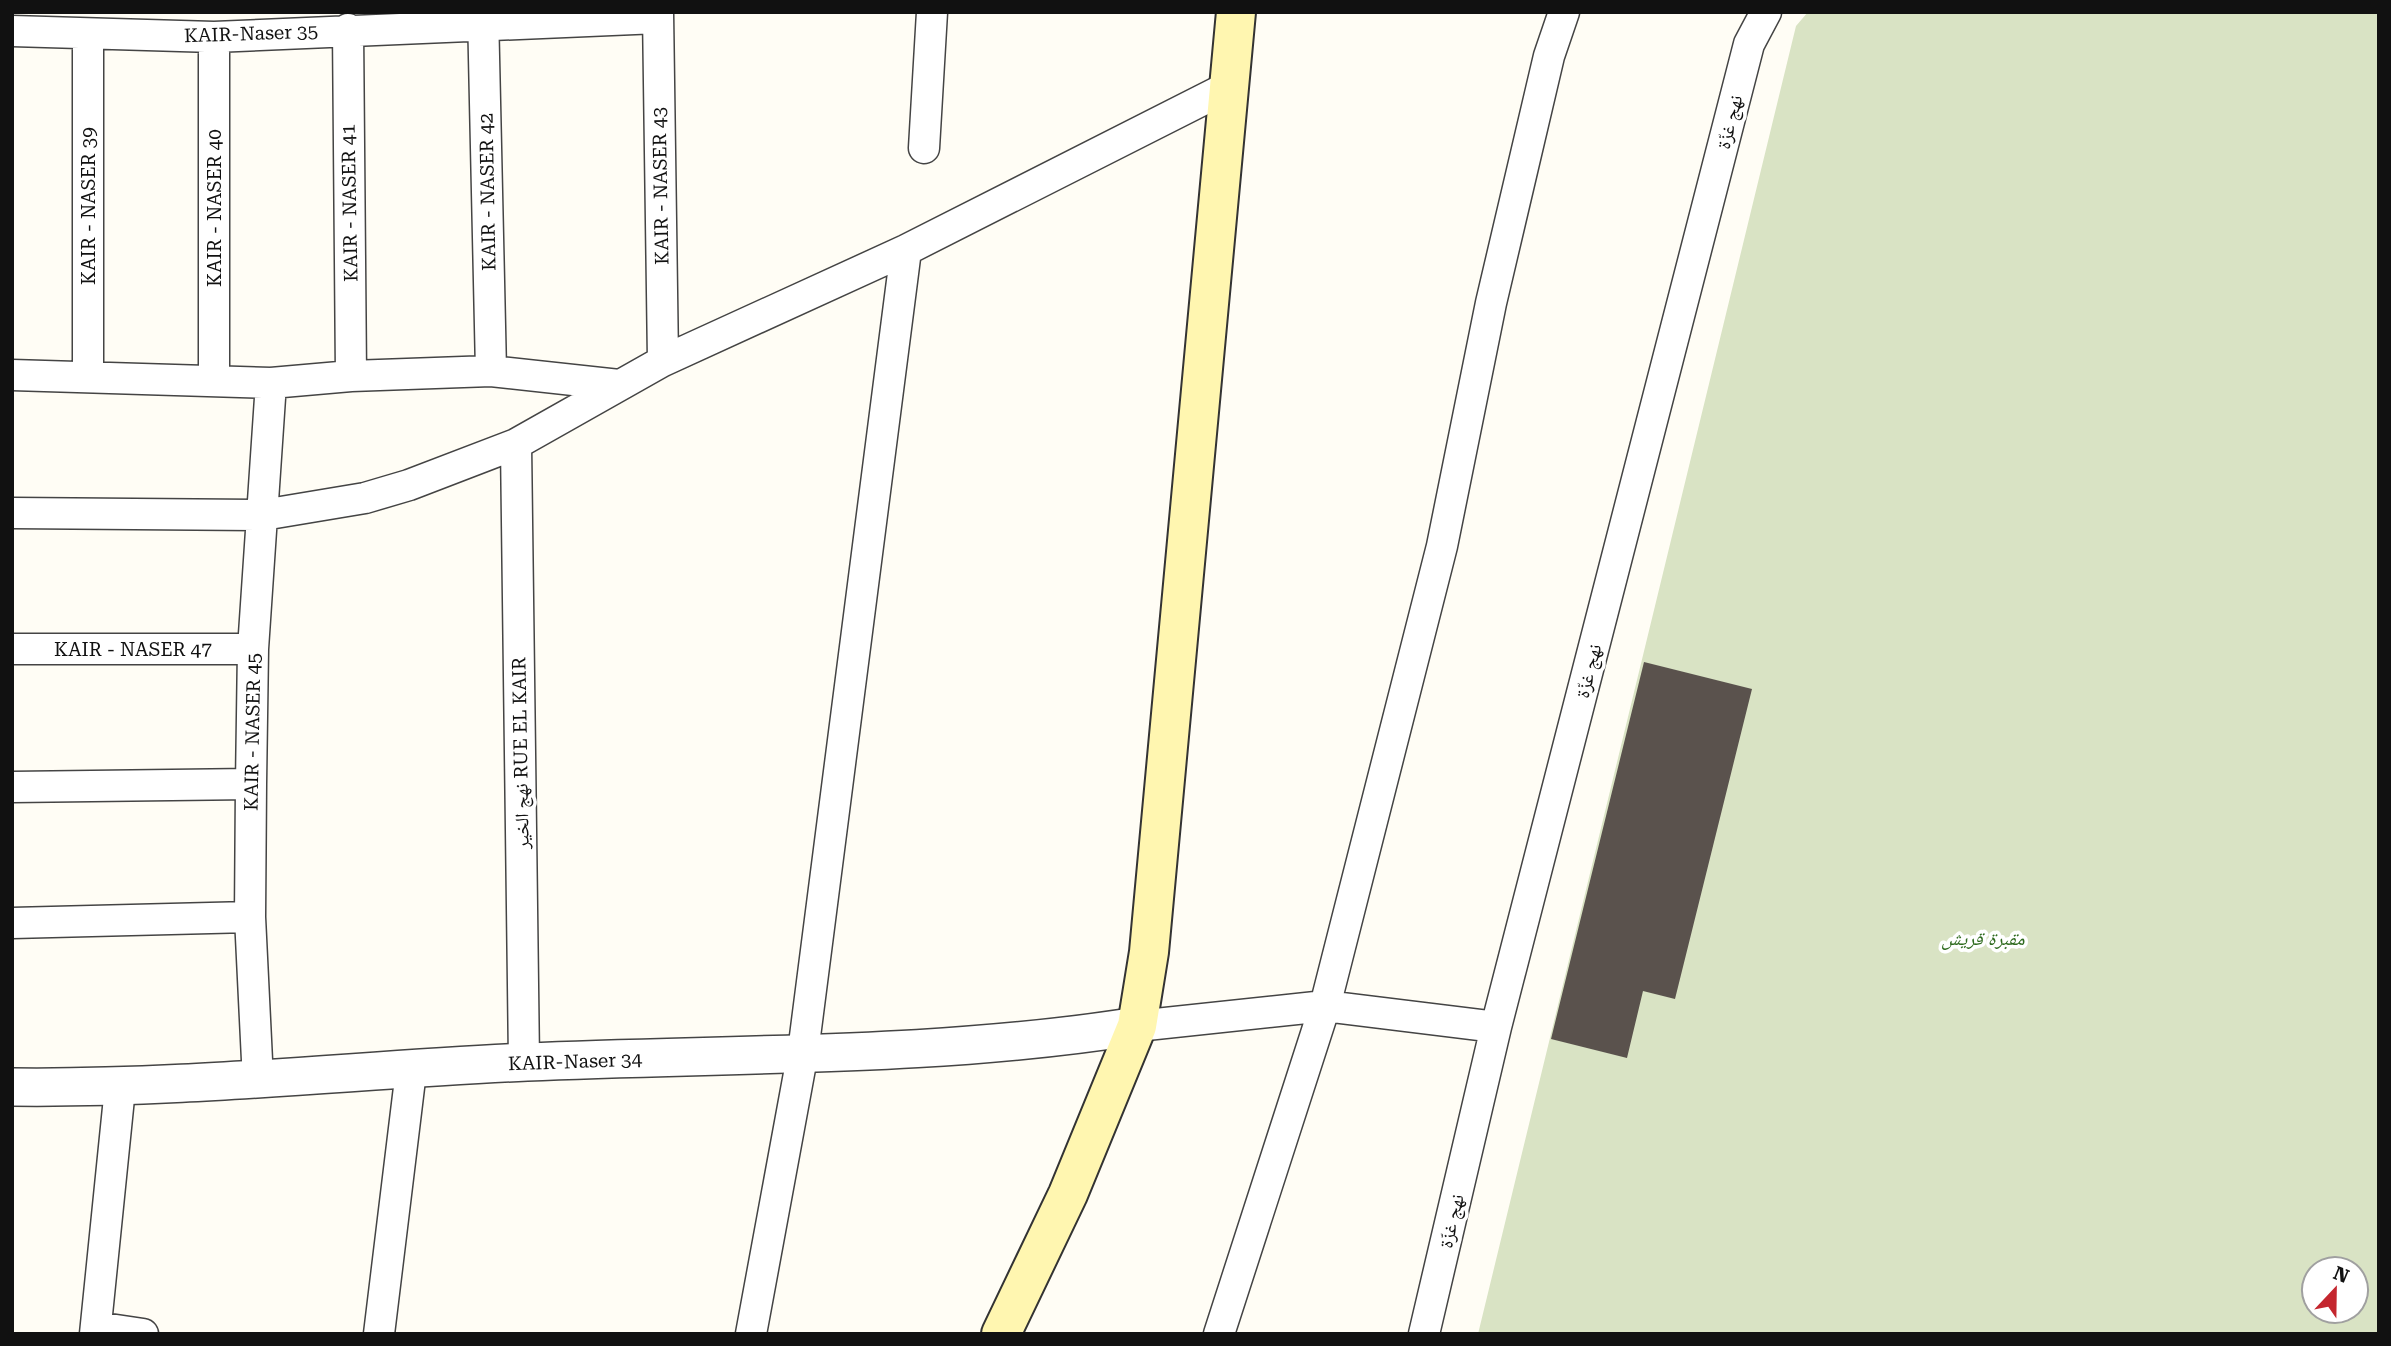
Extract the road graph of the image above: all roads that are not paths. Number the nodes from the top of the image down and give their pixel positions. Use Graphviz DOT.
graph roads {
  1 [pos="932,12"];
  2 [pos="1236,12"];
  3 [pos="1564,12"];
  4 [pos="1766,12"];
  5 [pos="658,15"];
  6 [pos="483,18"];
  7 [pos="348,29"];
  8 [pos="12,31"];
  9 [pos="88,35"];
  10 [pos="214,37"];
  11 [pos="1228,87"];
  12 [pos="924,148"];
  13 [pos="906,250"];
  14 [pos="663,361"];
  15 [pos="491,371"];
  16 [pos="12,375"];
  17 [pos="88,376"];
  18 [pos="351,376"];
  19 [pos="214,380"];
  20 [pos="271,383"];
  21 [pos="619,385"];
  22 [pos="516,444"];
  23 [pos="12,513"];
  24 [pos="263,515"];
  25 [pos="12,649"];
  26 [pos="253,649"];
  27 [pos="251,784"];
  28 [pos="12,787"];
  29 [pos="250,917"];
  30 [pos="12,923"];
  31 [pos="1325,1006"];
  32 [pos="1137,1027"];
  33 [pos="1496,1027"];
  34 [pos="803,1052"];
  35 [pos="524,1062"];
  36 [pos="411,1071"];
  37 [pos="258,1081"];
  38 [pos="12,1087"];
  39 [pos="120,1088"];
  40 [pos="96,1330"];
  41 [pos="143,1334"];
  42 [pos="379,1334"];
  43 [pos="751,1334"];
  44 [pos="1001,1334"];
  45 [pos="1219,1334"];
  46 [pos="1424,1334"];
  1 -- 12 [label="street"];
  2 -- 11 [label="main road"];
  3 -- 31 [label="street"];
  4 -- 33 [label="street, نهج غزّة"];
  5 -- 6 [label="street, KAIR-Naser 35"];
  5 -- 14 [label="street, KAIR - NASER 43"];
  6 -- 7 [label="street, KAIR-Naser 35"];
  6 -- 15 [label="street, KAIR - NASER 42"];
  7 -- 10 [label="street, KAIR-Naser 35"];
  7 -- 18 [label="street, KAIR - NASER 41"];
  8 -- 9 [label="street, KAIR-Naser 35"];
  9 -- 10 [label="street, KAIR-Naser 35"];
  9 -- 17 [label="street, KAIR - NASER 39"];
  10 -- 19 [label="street, KAIR - NASER 40"];
  11 -- 13 [label="street"];
  11 -- 32 [label="main road"];
  13 -- 14 [label="street"];
  13 -- 34 [label="street"];
  14 -- 21 [label="street"];
  15 -- 18 [label="street"];
  15 -- 21 [label="street"];
  16 -- 17 [label="street"];
  17 -- 19 [label="street"];
  18 -- 20 [label="street"];
  19 -- 20 [label="street"];
  20 -- 24 [label="street, KAIR - NASER 45"];
  21 -- 22 [label="street"];
  22 -- 24 [label="street"];
  22 -- 35 [label="street, نهج الخير RUE EL KAIR"];
  23 -- 24 [label="street"];
  24 -- 26 [label="street, KAIR - NASER 45"];
  25 -- 26 [label="street, KAIR - NASER 47"];
  26 -- 27 [label="street, KAIR - NASER 45"];
  27 -- 28 [label="street"];
  27 -- 29 [label="street, KAIR - NASER 45"];
  29 -- 30 [label="street"];
  29 -- 37 [label="street, KAIR - NASER 45"];
  31 -- 32 [label="street"];
  31 -- 33 [label="street"];
  31 -- 45 [label="street"];
  32 -- 34 [label="street, KAIR-Naser 34"];
  32 -- 44 [label="main road"];
  33 -- 46 [label="street, نهج غزّة"];
  34 -- 35 [label="street, KAIR-Naser 34"];
  34 -- 43 [label="street"];
  35 -- 36 [label="street, KAIR-Naser 34"];
  36 -- 37 [label="street, KAIR-Naser 34"];
  36 -- 42 [label="street"];
  37 -- 39 [label="street, KAIR-Naser 34"];
  38 -- 39 [label="street, KAIR-Naser 34"];
  39 -- 40 [label="street"];
  40 -- 41 [label="street"];
}
